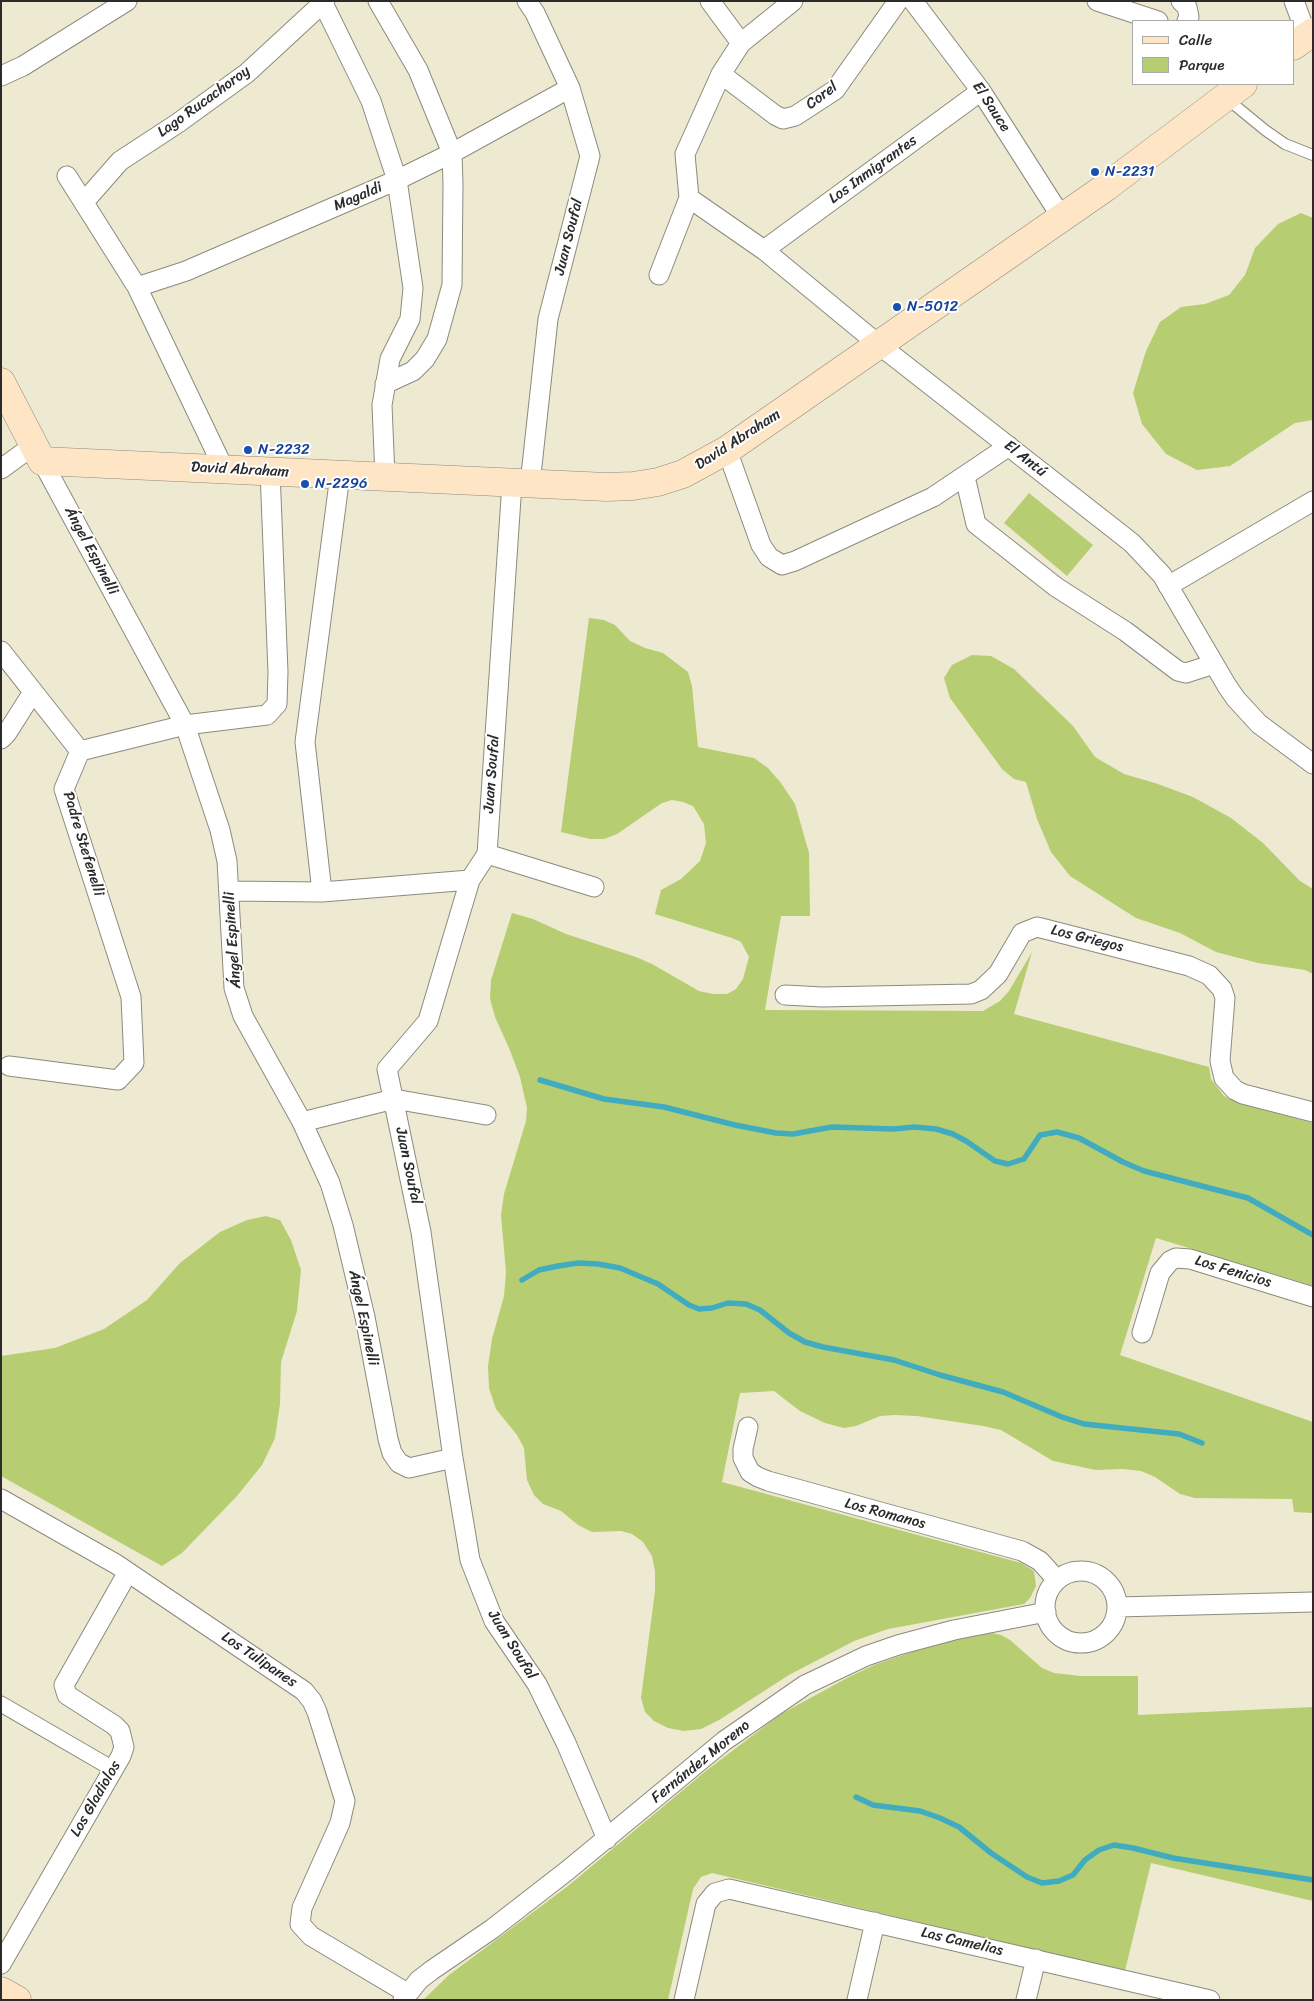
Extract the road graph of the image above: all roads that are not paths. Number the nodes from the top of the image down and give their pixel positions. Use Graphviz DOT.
graph roads {
  1 [pos="127,1"];
  2 [pos="378,1"];
  3 [pos="527,1"];
  4 [pos="710,1"];
  5 [pos="793,1"];
  6 [pos="898,1"];
  7 [pos="913,1"];
  8 [pos="1096,1"];
  9 [pos="1181,1"];
  10 [pos="1294,1"];
  11 [pos="324,2"];
  12 [pos="1153,13"];
  13 [pos="1188,20"];
  14 [pos="741,43"];
  15 [pos="1304,44"];
  16 [pos="721,74"];
  17 [pos="1,76"];
  18 [pos="570,88"];
  19 [pos="1229,88"];
  20 [pos="981,91"];
  21 [pos="452,153"];
  22 [pos="1313,155"];
  23 [pos="67,176"];
  24 [pos="397,180"];
  25 [pos="689,198"];
  26 [pos="84,202"];
  27 [pos="1062,218"];
  28 [pos="764,250"];
  29 [pos="660,275"];
  30 [pos="137,287"];
  31 [pos="878,344"];
  32 [pos="1,382"];
  33 [pos="386,384"];
  34 [pos="1009,446"];
  35 [pos="727,450"];
  36 [pos="38,453"];
  37 [pos="1,469"];
  38 [pos="224,469"];
  39 [pos="270,471"];
  40 [pos="340,475"];
  41 [pos="385,477"];
  42 [pos="965,477"];
  43 [pos="521,483"];
  44 [pos="1313,501"];
  45 [pos="1168,586"];
  46 [pos="1,651"];
  47 [pos="1214,664"];
  48 [pos="33,692"];
  49 [pos="185,725"];
  50 [pos="1,739"];
  51 [pos="80,751"];
  52 [pos="1313,764"];
  53 [pos="487,854"];
  54 [pos="470,880"];
  55 [pos="594,887"];
  56 [pos="229,891"];
  57 [pos="322,892"];
  58 [pos="785,995"];
  59 [pos="9,1066"];
  60 [pos="394,1099"];
  61 [pos="1313,1112"];
  62 [pos="486,1115"];
  63 [pos="302,1122"];
  64 [pos="1313,1296"];
  65 [pos="1142,1333"];
  66 [pos="748,1427"];
  67 [pos="452,1458"];
  68 [pos="1,1499"];
  69 [pos="128,1572"];
  70 [pos="1058,1580"];
  71 [pos="1313,1602"];
  72 [pos="1117,1606"];
  73 [pos="1046,1612"];
  74 [pos="1,1704"];
  75 [pos="113,1770"];
  76 [pos="607,1839"];
  77 [pos="875,1922"];
  78 [pos="1036,1959"];
  79 [pos="1,1964"];
  80 [pos="1,1991"];
  81 [pos="405,1996"];
  82 [pos="1202,1999"];
  83 [pos="17,2000"];
  84 [pos="684,2000"];
  85 [pos="857,2000"];
  86 [pos="1026,2000"];
  1 -- 17 [label="street"];
  2 -- 21 [label="street"];
  3 -- 18 [label="street, Juan Soufal"];
  4 -- 14 [label="street"];
  5 -- 14 [label="street"];
  6 -- 16 [label="street, Corel"];
  7 -- 20 [label="street, El Sauce"];
  8 -- 12 [label="street"];
  9 -- 13 [label="street"];
  10 -- 15 [label="street"];
  11 -- 24 [label="street"];
  11 -- 26 [label="street, Lago Rucachoroy"];
  14 -- 16 [label="street"];
  16 -- 25 [label="street"];
  18 -- 21 [label="street, Magaldi"];
  18 -- 43 [label="street, Juan Soufal"];
  19 -- 22 [label="lane"];
  19 -- 27 [label="main road, David Abraham"];
  20 -- 27 [label="street, El Sauce"];
  20 -- 28 [label="street, Los Inmigrantes"];
  21 -- 24 [label="street, Magaldi"];
  21 -- 33 [label="street"];
  23 -- 26 [label="street"];
  24 -- 30 [label="street, Magaldi"];
  24 -- 33 [label="street"];
  25 -- 28 [label="street, El Antú"];
  25 -- 29 [label="street"];
  26 -- 30 [label="street"];
  27 -- 31 [label="main road, David Abraham"];
  28 -- 31 [label="street, El Antú"];
  30 -- 38 [label="street"];
  31 -- 34 [label="street, El Antú"];
  31 -- 35 [label="main road, David Abraham"];
  32 -- 36 [label="main road, Ángel Espinelli"];
  33 -- 41 [label="street"];
  34 -- 42 [label="street"];
  34 -- 45 [label="street, El Antú"];
  35 -- 42 [label="street"];
  35 -- 43 [label="main road, David Abraham"];
  36 -- 37 [label="street"];
  36 -- 38 [label="main road, David Abraham"];
  36 -- 49 [label="street, Ángel Espinelli"];
  38 -- 39 [label="main road, David Abraham"];
  39 -- 40 [label="main road, David Abraham"];
  39 -- 49 [label="street"];
  40 -- 41 [label="main road, David Abraham"];
  40 -- 57 [label="street"];
  41 -- 43 [label="main road, David Abraham"];
  42 -- 47 [label="street"];
  43 -- 53 [label="street, Juan Soufal"];
  44 -- 45 [label="street"];
  45 -- 47 [label="street, El Antú"];
  46 -- 48 [label="street"];
  47 -- 52 [label="street, El Antú"];
  48 -- 50 [label="street"];
  48 -- 51 [label="street"];
  49 -- 51 [label="street"];
  49 -- 56 [label="street, Ángel Espinelli"];
  51 -- 59 [label="street, Padre Stefenelli"];
  53 -- 54 [label="street, Juan Soufal"];
  53 -- 55 [label="street"];
  54 -- 57 [label="street"];
  54 -- 60 [label="street, Juan Soufal"];
  56 -- 57 [label="street"];
  56 -- 63 [label="street, Ángel Espinelli"];
  58 -- 61 [label="street, Los Griegos"];
  60 -- 62 [label="street"];
  60 -- 63 [label="street"];
  60 -- 67 [label="street, Juan Soufal"];
  63 -- 67 [label="street, Ángel Espinelli"];
  64 -- 65 [label="street, Los Fenicios"];
  66 -- 70 [label="street, Los Romanos"];
  67 -- 76 [label="street, Juan Soufal"];
  68 -- 69 [label="street, Los Tulipanes"];
  69 -- 75 [label="street, Los Gladiolos"];
  69 -- 81 [label="street, Los Tulipanes"];
  70 -- 72 [label="street"];
  70 -- 73 [label="street"];
  71 -- 72 [label="street"];
  72 -- 73 [label="street"];
  73 -- 76 [label="street, Fernández Moreno"];
  74 -- 75 [label="street"];
  75 -- 79 [label="street, Los Gladiolos"];
  76 -- 81 [label="street, Fernández Moreno"];
  77 -- 78 [label="street, Las Camelias"];
  77 -- 84 [label="street, Las Camelias"];
  77 -- 85 [label="street"];
  78 -- 82 [label="street, Las Camelias"];
  78 -- 86 [label="street"];
  80 -- 83 [label="main road"];
}
